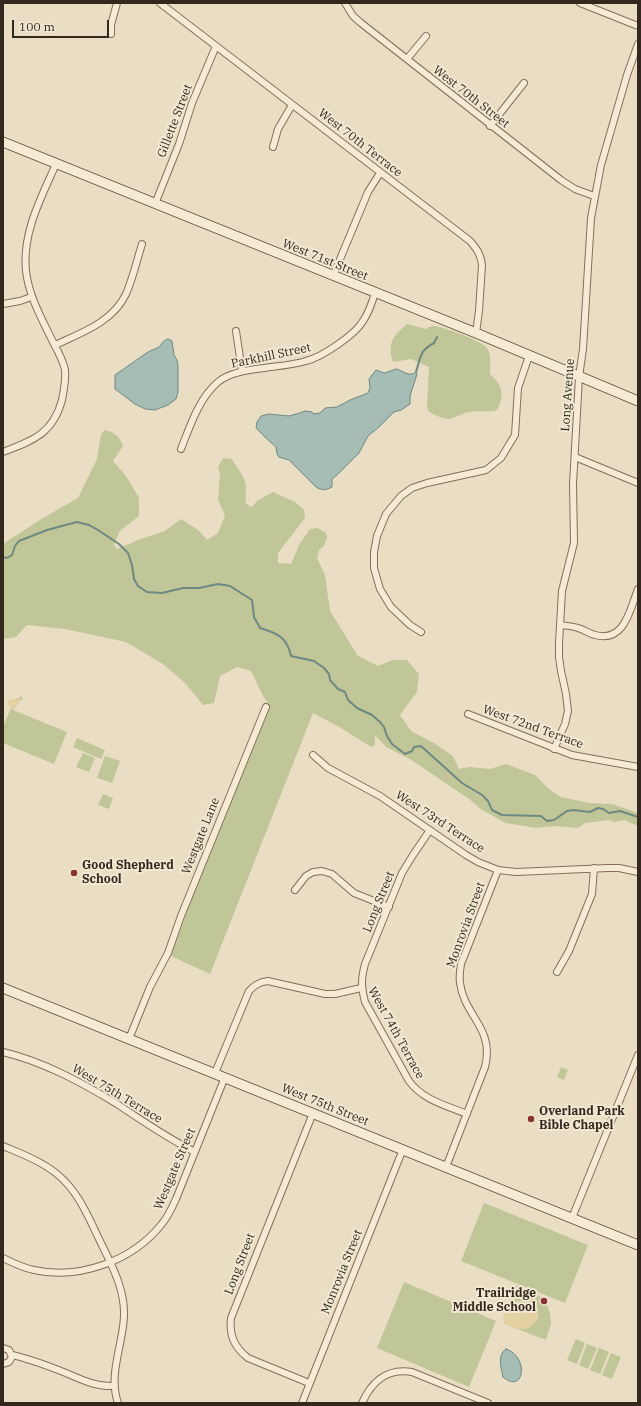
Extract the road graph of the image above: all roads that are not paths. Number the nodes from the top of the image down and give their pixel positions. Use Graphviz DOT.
graph roads {
  1 [pos="117,3"];
  2 [pos="160,3"];
  3 [pos="345,3"];
  4 [pos="580,3"];
  5 [pos="638,26"];
  6 [pos="111,34"];
  7 [pos="426,36"];
  8 [pos="638,44"];
  9 [pos="216,46"];
  10 [pos="407,59"];
  11 [pos="524,83"];
  12 [pos="292,105"];
  13 [pos="490,126"];
  14 [pos="3,142"];
  15 [pos="273,147"];
  16 [pos="56,164"];
  17 [pos="380,173"];
  18 [pos="594,196"];
  19 [pos="155,204"];
  20 [pos="142,244"];
  21 [pos="333,276"];
  22 [pos="375,293"];
  23 [pos="31,296"];
  24 [pos="3,304"];
  25 [pos="236,331"];
  26 [pos="476,333"];
  27 [pos="55,345"];
  28 [pos="529,356"];
  29 [pos="242,371"];
  30 [pos="579,377"];
  31 [pos="638,401"];
  32 [pos="181,449"];
  33 [pos="3,452"];
  34 [pos="575,457"];
  35 [pos="638,483"];
  36 [pos="638,589"];
  37 [pos="560,625"];
  38 [pos="421,632"];
  39 [pos="266,707"];
  40 [pos="468,714"];
  41 [pos="554,749"];
  42 [pos="313,755"];
  43 [pos="638,767"];
  44 [pos="430,830"];
  45 [pos="594,868"];
  46 [pos="498,870"];
  47 [pos="638,872"];
  48 [pos="294,890"];
  49 [pos="388,907"];
  50 [pos="557,972"];
  51 [pos="3,988"];
  52 [pos="361,988"];
  53 [pos="129,1039"];
  54 [pos="3,1052"];
  55 [pos="638,1055"];
  56 [pos="215,1073"];
  57 [pos="225,1077"];
  58 [pos="313,1113"];
  59 [pos="467,1114"];
  60 [pos="3,1146"];
  61 [pos="403,1149"];
  62 [pos="195,1152"];
  63 [pos="446,1167"];
  64 [pos="572,1218"];
  65 [pos="638,1245"];
  66 [pos="3,1258"];
  67 [pos="110,1262"];
  68 [pos="3,1348"];
  69 [pos="12,1355"];
  70 [pos="3,1364"];
  71 [pos="309,1383"];
  72 [pos="114,1386"];
  73 [pos="118,1403"];
  74 [pos="302,1403"];
  75 [pos="362,1403"];
  76 [pos="488,1403"];
  1 -- 6 [label="street"];
  2 -- 9 [label="street, West 70th Terrace"];
  3 -- 10 [label="street, West 70th Street"];
  4 -- 5 [label="street"];
  7 -- 10 [label="street"];
  8 -- 18 [label="street, Long Avenue"];
  9 -- 12 [label="street, West 70th Terrace"];
  9 -- 19 [label="street, Gillette Street"];
  10 -- 13 [label="street, West 70th Street"];
  11 -- 13 [label="street"];
  12 -- 15 [label="street"];
  12 -- 17 [label="street, West 70th Terrace"];
  13 -- 18 [label="street, West 70th Street"];
  14 -- 16 [label="main road, West 71st Street"];
  16 -- 19 [label="main road, West 71st Street"];
  16 -- 23 [label="street"];
  17 -- 21 [label="street"];
  17 -- 26 [label="street, West 70th Terrace"];
  18 -- 30 [label="street, Long Avenue"];
  19 -- 21 [label="main road, West 71st Street"];
  20 -- 27 [label="street"];
  21 -- 22 [label="main road, West 71st Street"];
  22 -- 26 [label="main road, West 71st Street"];
  22 -- 29 [label="street, Parkhill Street"];
  23 -- 24 [label="street"];
  23 -- 27 [label="street"];
  25 -- 29 [label="street"];
  26 -- 28 [label="main road, West 71st Street"];
  27 -- 33 [label="street"];
  28 -- 30 [label="main road, West 71st Street"];
  28 -- 38 [label="street"];
  29 -- 32 [label="street, Parkhill Street"];
  30 -- 31 [label="main road, West 71st Street"];
  30 -- 34 [label="street, Long Avenue"];
  34 -- 35 [label="street"];
  34 -- 37 [label="street, Long Avenue"];
  36 -- 37 [label="street"];
  37 -- 41 [label="street, Long Avenue"];
  39 -- 53 [label="street, Westgate Lane"];
  40 -- 41 [label="street, West 72nd Terrace"];
  41 -- 43 [label="street, West 72nd Terrace"];
  42 -- 44 [label="street, West 73rd Terrace"];
  44 -- 46 [label="street, West 73rd Terrace"];
  44 -- 49 [label="street, Long Street"];
  45 -- 46 [label="street, West 73rd Terrace"];
  45 -- 47 [label="street, West 73rd Terrace"];
  45 -- 50 [label="street"];
  46 -- 59 [label="street, Monrovia Street"];
  48 -- 49 [label="street"];
  49 -- 52 [label="street, Long Street"];
  51 -- 53 [label="main road, West 75th Street"];
  52 -- 56 [label="street, West 74th Terrace"];
  52 -- 59 [label="street, West 74th Terrace"];
  53 -- 56 [label="main road, West 75th Street"];
  54 -- 62 [label="street, West 75th Terrace"];
  55 -- 64 [label="street"];
  56 -- 57 [label="main road, West 75th Street"];
  57 -- 58 [label="main road, West 75th Street"];
  57 -- 62 [label="street, Westgate Street"];
  58 -- 61 [label="main road, West 75th Street"];
  58 -- 71 [label="street, Long Street"];
  59 -- 63 [label="street, Monrovia Street"];
  60 -- 67 [label="street"];
  61 -- 63 [label="main road, West 75th Street"];
  61 -- 71 [label="street, Monrovia Street"];
  62 -- 67 [label="street, Westgate Street"];
  63 -- 64 [label="main road, West 75th Street"];
  64 -- 65 [label="main road, West 75th Street"];
  66 -- 67 [label="street, Westgate Street"];
  67 -- 72 [label="street"];
  68 -- 69 [label="street"];
  69 -- 70 [label="street"];
  69 -- 72 [label="street"];
  71 -- 74 [label="street, Monrovia Street"];
  72 -- 73 [label="street"];
  75 -- 76 [label="street"];
}
